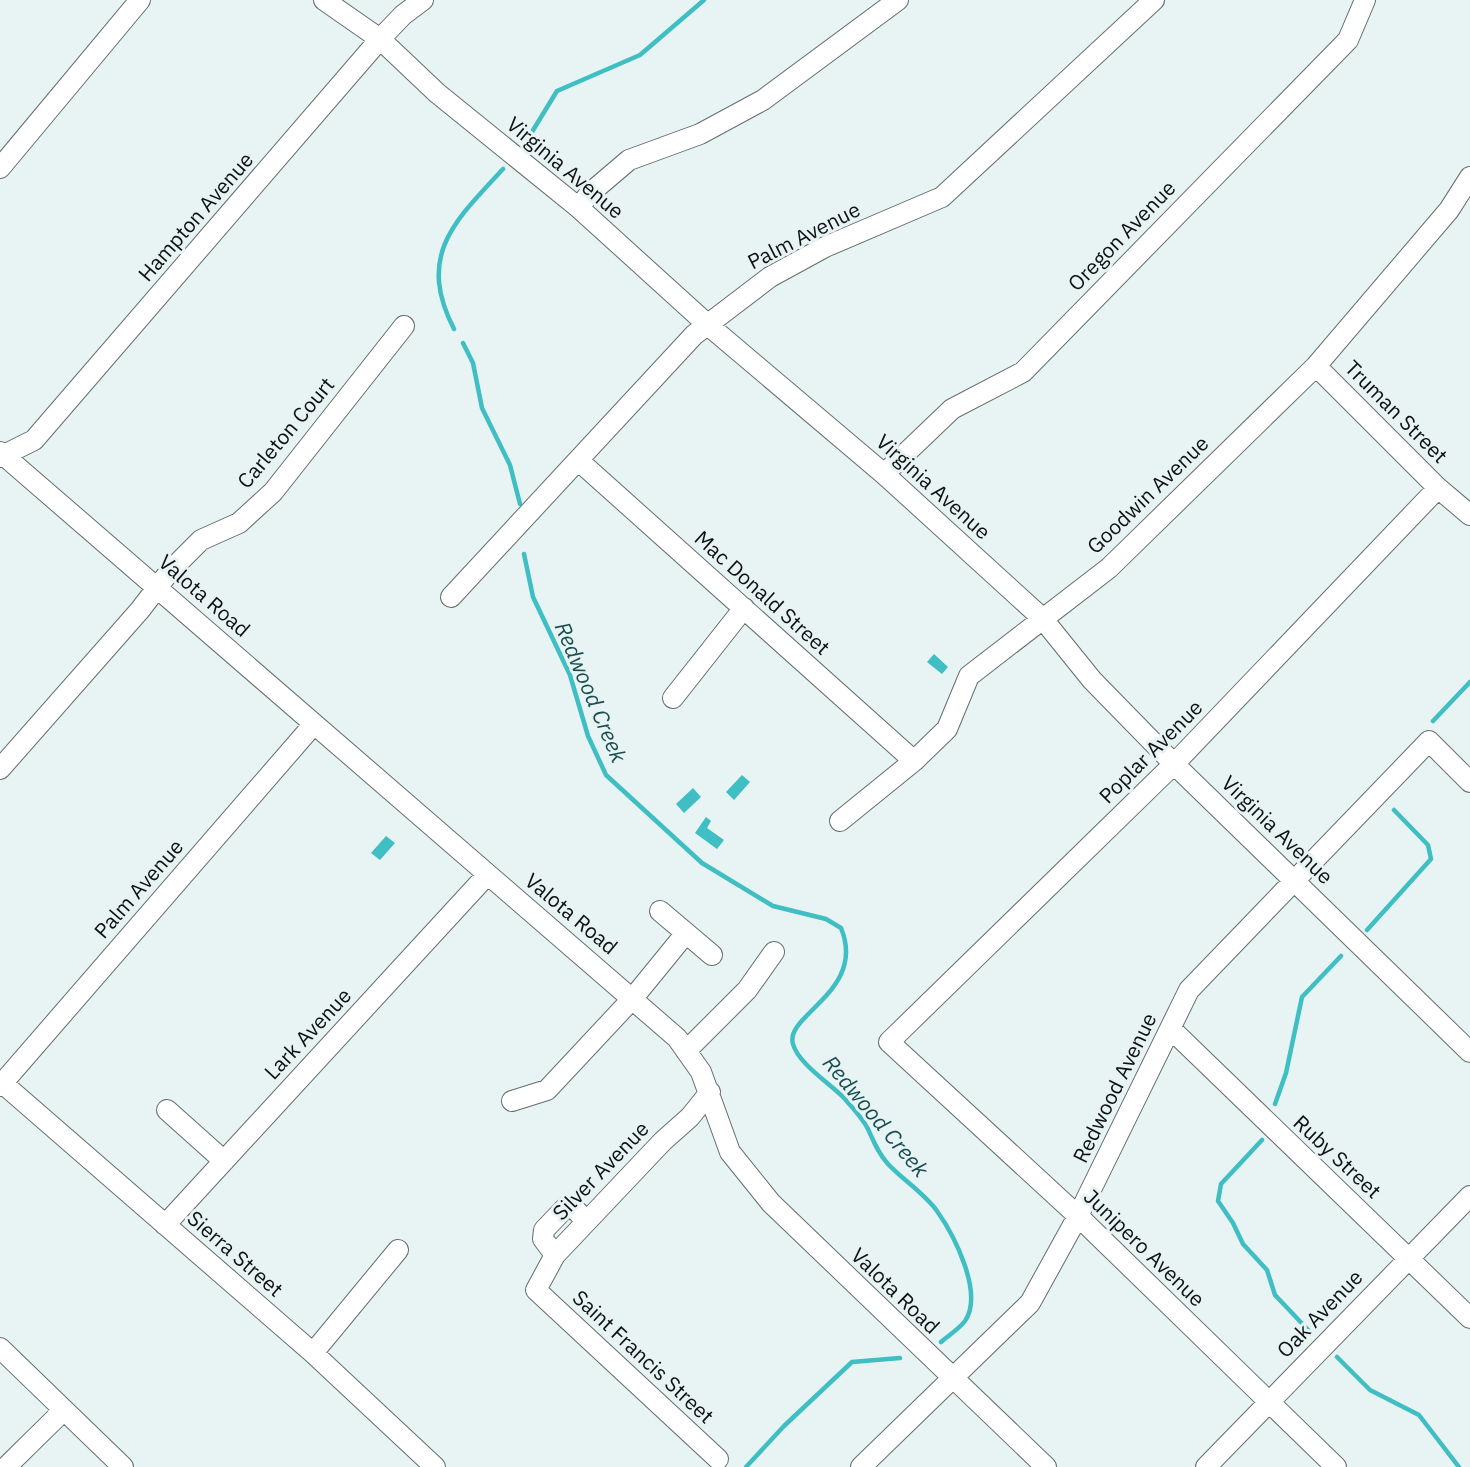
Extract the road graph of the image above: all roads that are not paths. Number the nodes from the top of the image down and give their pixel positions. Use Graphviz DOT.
graph roads {
  1 [pos="140,0"];
  2 [pos="324,0"];
  3 [pos="423,0"];
  4 [pos="898,0"];
  5 [pos="1154,0"];
  6 [pos="1365,0"];
  7 [pos="380,39"];
  8 [pos="0,168"];
  9 [pos="1470,177"];
  10 [pos="579,208"];
  11 [pos="708,325"];
  12 [pos="404,326"];
  13 [pos="1316,366"];
  14 [pos="1,455"];
  15 [pos="579,460"];
  16 [pos="884,474"];
  17 [pos="1438,488"];
  18 [pos="1470,515"];
  19 [pos="157,586"];
  20 [pos="452,597"];
  21 [pos="744,608"];
  22 [pos="1042,618"];
  23 [pos="673,698"];
  24 [pos="314,724"];
  25 [pos="914,761"];
  26 [pos="1174,764"];
  27 [pos="0,769"];
  28 [pos="1470,782"];
  29 [pos="840,821"];
  30 [pos="487,875"];
  31 [pos="1295,881"];
  32 [pos="660,911"];
  33 [pos="686,933"];
  34 [pos="774,952"];
  35 [pos="712,955"];
  36 [pos="633,998"];
  37 [pos="1171,1029"];
  38 [pos="889,1042"];
  39 [pos="686,1051"];
  40 [pos="1470,1052"];
  41 [pos="1,1083"];
  42 [pos="710,1092"];
  43 [pos="512,1101"];
  44 [pos="167,1110"];
  45 [pos="224,1161"];
  46 [pos="1470,1196"];
  47 [pos="1078,1216"];
  48 [pos="165,1225"];
  49 [pos="398,1250"];
  50 [pos="1409,1258"];
  51 [pos="536,1290"];
  52 [pos="1470,1318"];
  53 [pos="0,1348"];
  54 [pos="313,1353"];
  55 [pos="952,1378"];
  56 [pos="1268,1402"];
  57 [pos="64,1410"];
  58 [pos="718,1459"];
  59 [pos="6,1467"];
  60 [pos="123,1467"];
  61 [pos="435,1467"];
  62 [pos="861,1467"];
  63 [pos="1046,1467"];
  64 [pos="1206,1467"];
  65 [pos="1336,1467"];
  1 -- 8 [label="street"];
  2 -- 7 [label="street, Virginia Avenue"];
  3 -- 7 [label="street, Hampton Avenue"];
  4 -- 10 [label="street"];
  5 -- 11 [label="street, Palm Avenue"];
  6 -- 16 [label="street, Oregon Avenue"];
  7 -- 10 [label="street, Virginia Avenue"];
  7 -- 14 [label="street, Hampton Avenue"];
  9 -- 13 [label="street, Goodwin Avenue"];
  10 -- 11 [label="street, Virginia Avenue"];
  11 -- 15 [label="street, Palm Avenue"];
  11 -- 16 [label="street, Virginia Avenue"];
  12 -- 19 [label="street, Carleton Court"];
  13 -- 17 [label="street, Truman Street"];
  13 -- 22 [label="street, Goodwin Avenue"];
  14 -- 19 [label="street, Valota Road"];
  15 -- 20 [label="street, Palm Avenue"];
  15 -- 21 [label="street, Mac Donald Street"];
  16 -- 22 [label="street, Virginia Avenue"];
  17 -- 18 [label="street, Truman Street"];
  17 -- 26 [label="street, Poplar Avenue"];
  19 -- 24 [label="street, Valota Road"];
  19 -- 27 [label="street, Carleton Court"];
  21 -- 23 [label="street"];
  21 -- 25 [label="street, Mac Donald Street"];
  22 -- 25 [label="street, Goodwin Avenue"];
  22 -- 26 [label="street, Virginia Avenue"];
  24 -- 30 [label="street, Valota Road"];
  24 -- 41 [label="street, Palm Avenue"];
  25 -- 29 [label="street, Goodwin Avenue"];
  26 -- 31 [label="street, Virginia Avenue"];
  26 -- 38 [label="street, Poplar Avenue"];
  28 -- 31 [label="street, Redwood Avenue"];
  30 -- 36 [label="street, Valota Road"];
  30 -- 45 [label="street, Lark Avenue"];
  31 -- 37 [label="street, Redwood Avenue"];
  31 -- 40 [label="street, Virginia Avenue"];
  32 -- 33 [label="street"];
  33 -- 35 [label="street"];
  33 -- 36 [label="street"];
  34 -- 39 [label="street"];
  36 -- 39 [label="street, Valota Road"];
  36 -- 43 [label="street"];
  37 -- 47 [label="street, Redwood Avenue"];
  37 -- 50 [label="street, Ruby Street"];
  38 -- 47 [label="street, Junipero Avenue"];
  39 -- 42 [label="street, Valota Road"];
  41 -- 48 [label="street, Sierra Street"];
  42 -- 51 [label="street, Silver Avenue"];
  42 -- 55 [label="street, Valota Road"];
  44 -- 45 [label="street"];
  45 -- 48 [label="street, Lark Avenue"];
  46 -- 50 [label="street, Oak Avenue"];
  47 -- 55 [label="street, Redwood Avenue"];
  47 -- 56 [label="street, Junipero Avenue"];
  48 -- 54 [label="street, Sierra Street"];
  49 -- 54 [label="street"];
  50 -- 52 [label="street, Ruby Street"];
  50 -- 56 [label="street, Oak Avenue"];
  51 -- 58 [label="street, Saint Francis Street"];
  53 -- 57 [label="street"];
  54 -- 61 [label="street, Sierra Street"];
  55 -- 62 [label="street, Redwood Avenue"];
  55 -- 63 [label="street, Valota Road"];
  56 -- 64 [label="street, Oak Avenue"];
  56 -- 65 [label="street, Junipero Avenue"];
  57 -- 59 [label="street"];
  57 -- 60 [label="street"];
}
